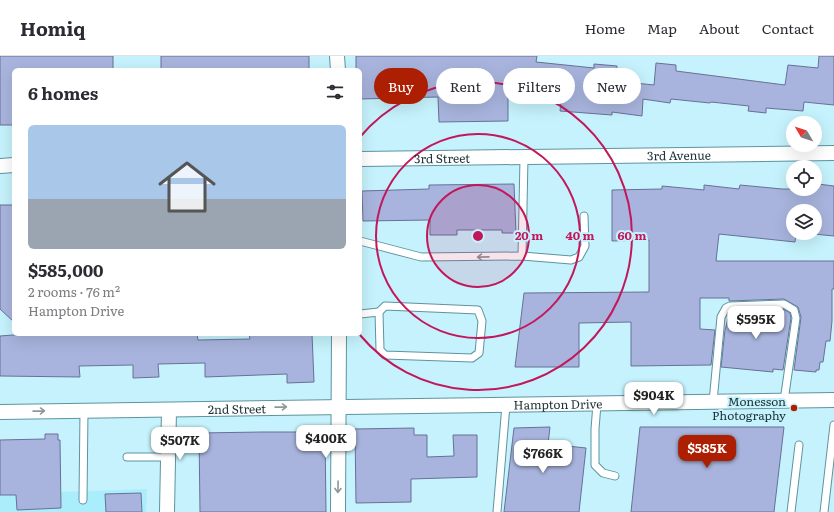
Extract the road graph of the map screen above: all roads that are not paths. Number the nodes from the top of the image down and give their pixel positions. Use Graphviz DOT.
graph roads {
  1 [pos="337,56"];
  2 [pos="338,68"];
  3 [pos="834,153"];
  4 [pos="524,158"];
  5 [pos="362,159"];
  6 [pos="12,165"];
  7 [pos="0,166"];
  8 [pos="584,216"];
  9 [pos="362,242"];
  10 [pos="522,256"];
  11 [pos="379,312"];
  12 [pos="362,314"];
  13 [pos="339,336"];
  14 [pos="834,400"];
  15 [pos="784,401"];
  16 [pos="713,402"];
  17 [pos="597,404"];
  18 [pos="506,405"];
  19 [pos="339,406"];
  20 [pos="474,406"];
  21 [pos="169,410"];
  22 [pos="84,411"];
  23 [pos="0,412"];
  24 [pos="834,425"];
  25 [pos="799,445"];
  26 [pos="127,457"];
  27 [pos="168,457"];
  28 [pos="615,476"];
  29 [pos="82,500"];
  30 [pos="167,512"];
  31 [pos="338,512"];
  32 [pos="497,512"];
  33 [pos="791,512"];
  34 [pos="824,512"];
  1 -- 2 [label="street"];
  3 -- 4 [label="street, 3rd Avenue"];
  4 -- 5 [label="street, 3rd Street"];
  4 -- 10 [label="lane"];
  6 -- 7 [label="street"];
  8 -- 10 [label="lane"];
  10 -- 9 [label="lane, one-way"];
  11 -- 11 [label="lane"];
  11 -- 12 [label="lane"];
  13 -- 19 [label="street"];
  14 -- 15 [label="street, Hampton Drive"];
  15 -- 16 [label="street, Hampton Drive"];
  15 -- 16 [label="lane"];
  16 -- 17 [label="street, Hampton Drive"];
  17 -- 18 [label="street, Hampton Drive"];
  17 -- 28 [label="lane"];
  18 -- 20 [label="street, Hampton Drive"];
  18 -- 32 [label="lane"];
  19 -- 20 [label="street, 2nd Street"];
  21 -- 19 [label="street, 2nd Street, one-way"];
  19 -- 31 [label="street, one-way"];
  21 -- 22 [label="street, 2nd Street"];
  21 -- 27 [label="street"];
  23 -- 22 [label="street, 2nd Street, one-way"];
  22 -- 29 [label="lane"];
  24 -- 34 [label="lane"];
  25 -- 33 [label="lane"];
  26 -- 27 [label="lane"];
  27 -- 30 [label="street"];
}
